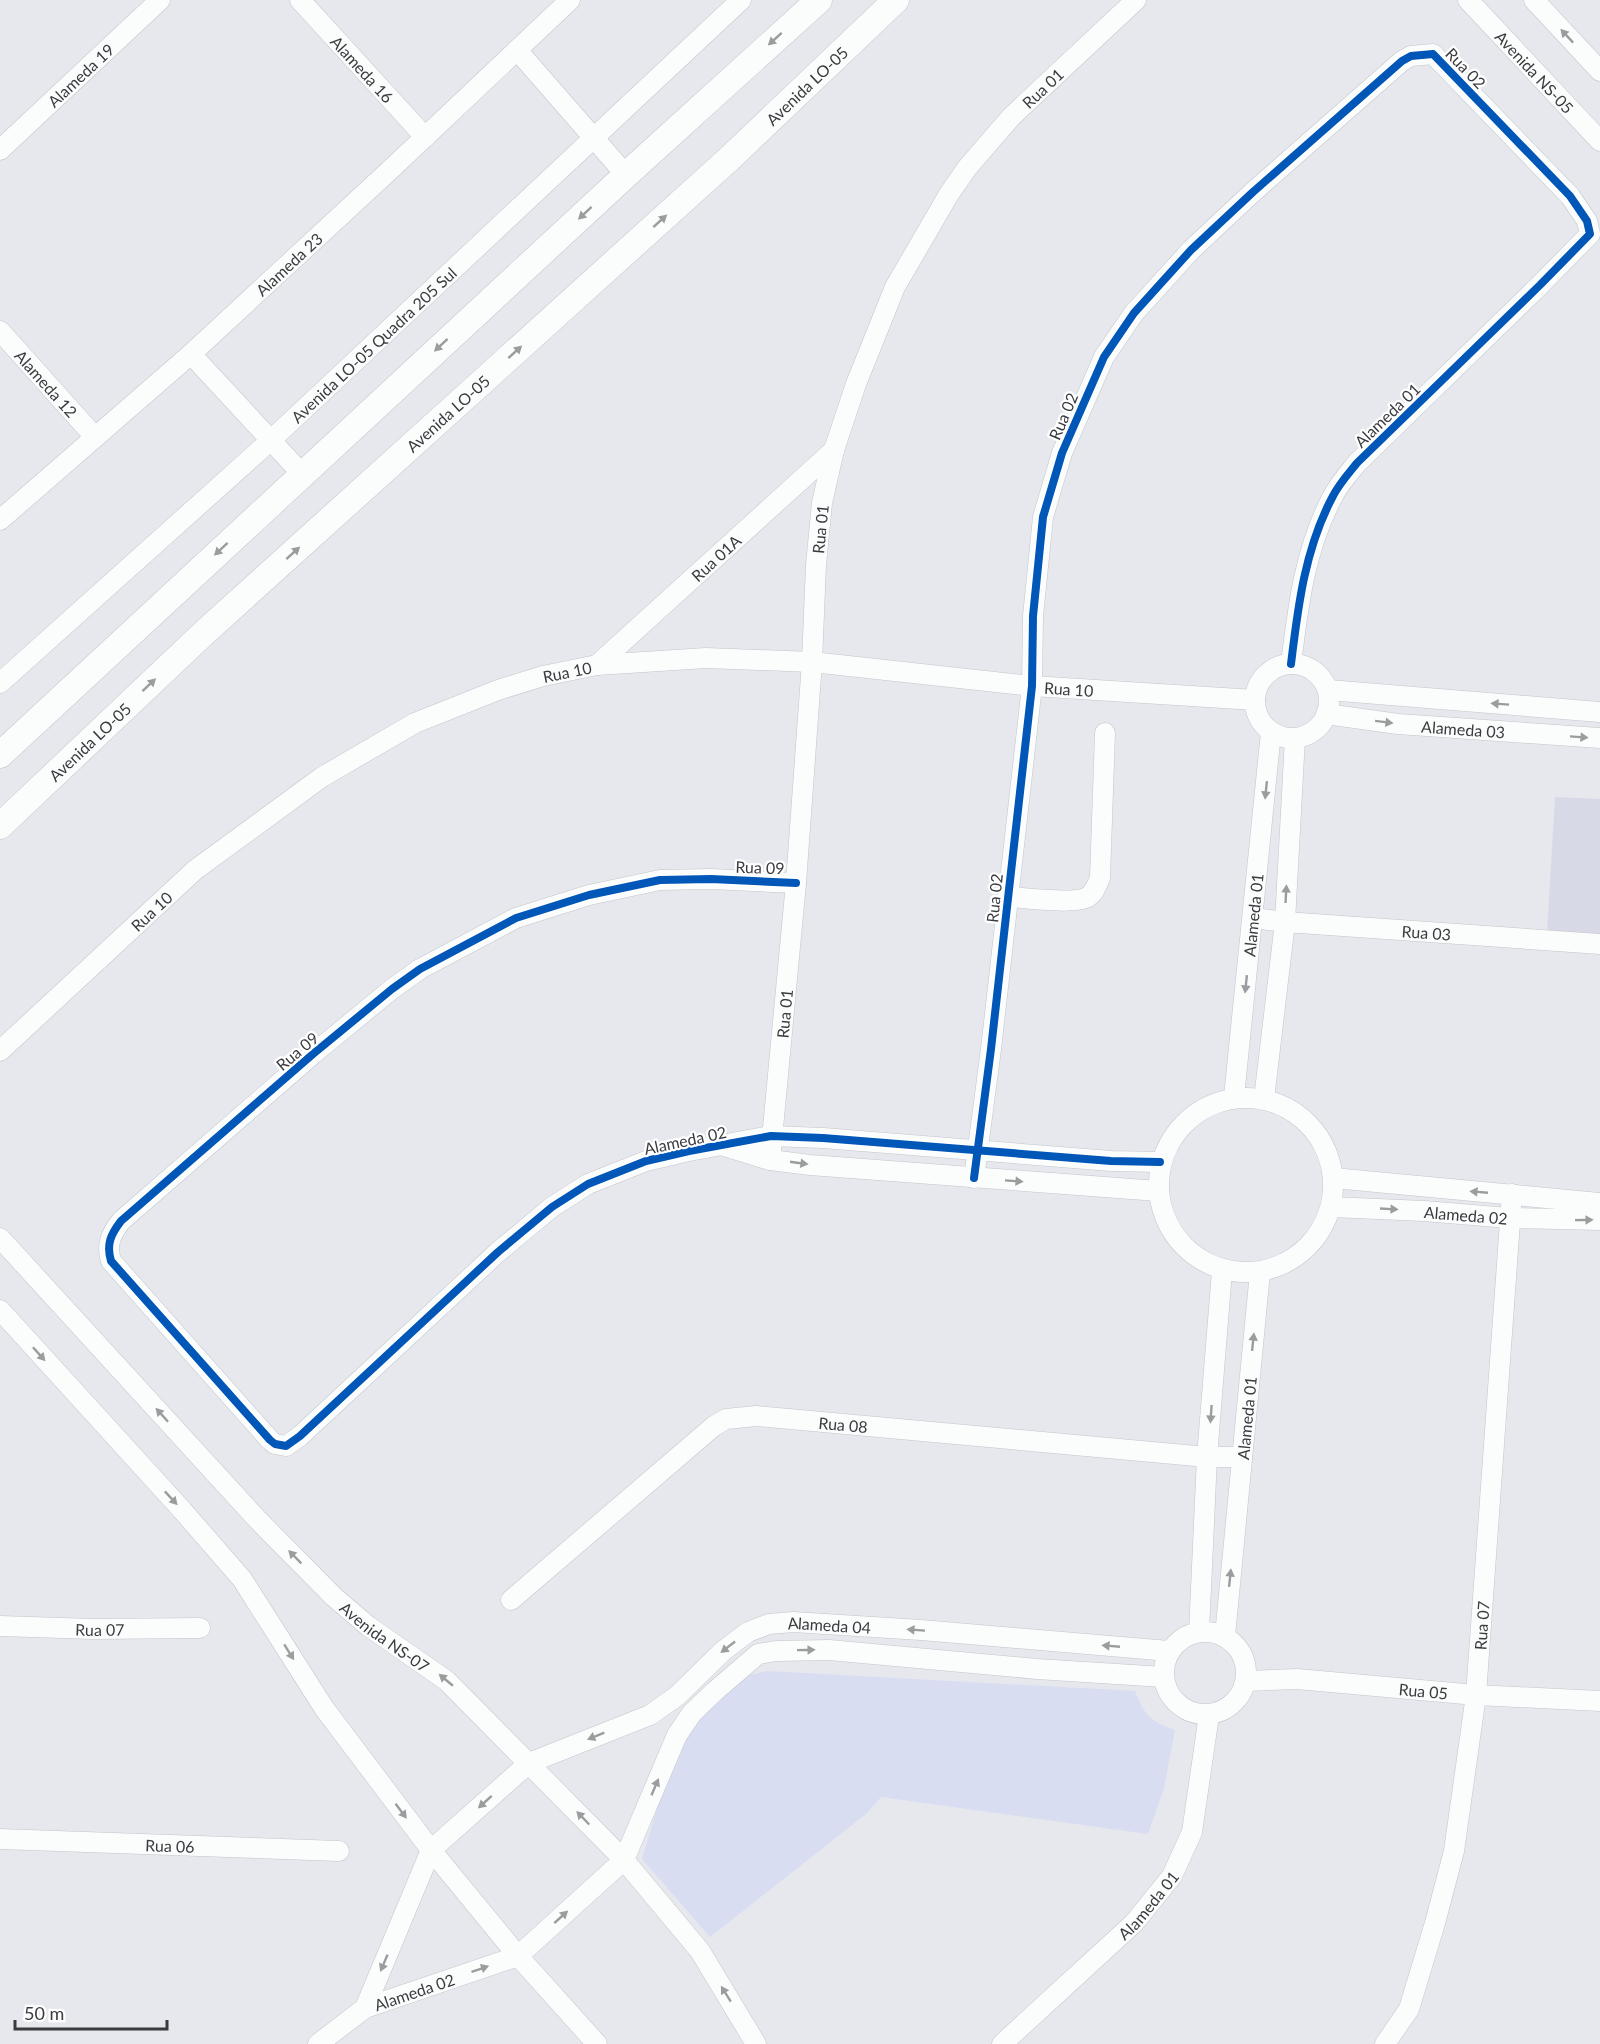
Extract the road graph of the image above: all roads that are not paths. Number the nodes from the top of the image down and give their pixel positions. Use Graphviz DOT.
graph roads {
  1 [pos="160,0"];
  2 [pos="300,0"];
  3 [pos="570,0"];
  4 [pos="741,0"];
  5 [pos="819,0"];
  6 [pos="896,0"];
  7 [pos="1136,0"];
  8 [pos="1468,0"];
  9 [pos="1534,0"];
  10 [pos="517,50"];
  11 [pos="1600,71"];
  12 [pos="425,137"];
  13 [pos="593,137"];
  14 [pos="1600,141"];
  15 [pos="0,150"];
  16 [pos="626,175"];
  17 [pos="1590,234"];
  18 [pos="0,331"];
  19 [pos="191,354"];
  20 [pos="94,436"];
  21 [pos="270,441"];
  22 [pos="834,450"];
  23 [pos="302,474"];
  24 [pos="0,520"];
  25 [pos="812,662"];
  26 [pos="1291,664"];
  27 [pos="597,665"];
  28 [pos="0,683"];
  29 [pos="1032,686"];
  30 [pos="1328,690"];
  31 [pos="1255,700"];
  32 [pos="1600,712"];
  33 [pos="1326,714"];
  34 [pos="1272,732"];
  35 [pos="1105,733"];
  36 [pos="1295,738"];
  37 [pos="1600,738"];
  38 [pos="0,755"];
  39 [pos="0,826"];
  40 [pos="796,883"];
  41 [pos="1008,897"];
  42 [pos="1253,918"];
  43 [pos="1285,922"];
  44 [pos="1600,944"];
  45 [pos="0,1051"];
  46 [pos="1234,1097"];
  47 [pos="1264,1099"];
  48 [pos="771,1136"];
  49 [pos="722,1146"];
  50 [pos="977,1150"];
  51 [pos="770,1160"];
  52 [pos="1160,1162"];
  53 [pos="974,1178"];
  54 [pos="1333,1178"];
  55 [pos="1158,1191"];
  56 [pos="1512,1194"];
  57 [pos="1600,1203"];
  58 [pos="1331,1207"];
  59 [pos="1509,1218"];
  60 [pos="1600,1220"];
  61 [pos="0,1238"];
  62 [pos="1222,1272"];
  63 [pos="1260,1272"];
  64 [pos="0,1310"];
  65 [pos="281,1446"];
  66 [pos="1207,1456"];
  67 [pos="1242,1457"];
  68 [pos="511,1600"];
  69 [pos="0,1626"];
  70 [pos="200,1628"];
  71 [pos="1198,1632"];
  72 [pos="1225,1636"];
  73 [pos="1008,1638"];
  74 [pos="1040,1640"];
  75 [pos="1169,1651"];
  76 [pos="1006,1665"];
  77 [pos="1037,1669"];
  78 [pos="1164,1677"];
  79 [pos="1247,1681"];
  80 [pos="1476,1695"];
  81 [pos="1600,1701"];
  82 [pos="1209,1715"];
  83 [pos="529,1763"];
  84 [pos="0,1839"];
  85 [pos="431,1850"];
  86 [pos="339,1851"];
  87 [pos="624,1860"];
  88 [pos="518,1956"];
  89 [pos="365,2008"];
  90 [pos="318,2044"];
  91 [pos="597,2044"];
  92 [pos="756,2044"];
  93 [pos="1002,2044"];
  94 [pos="1385,2044"];
  1 -- 15 [label="street, Alameda 19"];
  2 -- 12 [label="street, Alameda 16"];
  3 -- 10 [label="street, Alameda 23"];
  4 -- 13 [label="street, Avenida LO-05 Quadra 205 Sul"];
  5 -- 16 [label="main road, one-way"];
  39 -- 6 [label="main road, Avenida LO-05, one-way"];
  7 -- 22 [label="street, Rua 01"];
  8 -- 14 [label="street, Avenida NS-05"];
  11 -- 9 [label="street, one-way"];
  10 -- 12 [label="street, Alameda 23"];
  10 -- 13 [label="street"];
  12 -- 19 [label="street, Alameda 23"];
  13 -- 16 [label="street"];
  13 -- 21 [label="street, Avenida LO-05 Quadra 205 Sul"];
  16 -- 23 [label="main road, one-way"];
  17 -- 26 [label="street, Alameda 01"];
  17 -- 29 [label="street, Rua 02"];
  18 -- 20 [label="street, Alameda 12"];
  19 -- 20 [label="street, Alameda 23"];
  19 -- 21 [label="street"];
  20 -- 24 [label="street, Alameda 23"];
  21 -- 23 [label="street"];
  21 -- 28 [label="street, Avenida LO-05 Quadra 205 Sul"];
  22 -- 25 [label="street, Rua 01"];
  22 -- 27 [label="street, Rua 01A"];
  23 -- 38 [label="main road, one-way"];
  25 -- 27 [label="street, Rua 10"];
  25 -- 29 [label="street, Rua 10"];
  25 -- 40 [label="street, Rua 01"];
  26 -- 30 [label="street"];
  26 -- 31 [label="street"];
  27 -- 45 [label="street, Rua 10"];
  29 -- 31 [label="street, Rua 10"];
  29 -- 41 [label="street, Rua 02"];
  32 -- 30 [label="street, Alameda 03, one-way"];
  30 -- 33 [label="street"];
  31 -- 34 [label="street"];
  33 -- 36 [label="street"];
  33 -- 37 [label="street, Alameda 03, one-way"];
  34 -- 36 [label="street"];
  34 -- 42 [label="street, Alameda 01, one-way"];
  35 -- 41 [label="street"];
  43 -- 36 [label="street, Alameda 01, one-way"];
  40 -- 48 [label="street, Rua 01"];
  40 -- 65 [label="street, Rua 09"];
  41 -- 50 [label="street, Rua 02"];
  42 -- 43 [label="street, Rua 03"];
  42 -- 46 [label="street, Alameda 01, one-way"];
  43 -- 44 [label="street, Rua 03"];
  43 -- 47 [label="street, Alameda 01"];
  46 -- 47 [label="street"];
  46 -- 52 [label="street"];
  47 -- 54 [label="street"];
  48 -- 49 [label="street, Alameda 02"];
  48 -- 50 [label="street, Alameda 02"];
  48 -- 51 [label="street, Rua 01"];
  49 -- 51 [label="street, Alameda 02"];
  49 -- 65 [label="street, Alameda 02"];
  50 -- 52 [label="street, Alameda 02"];
  50 -- 53 [label="street, Rua 02"];
  51 -- 53 [label="street, Alameda 02, one-way"];
  52 -- 55 [label="street"];
  53 -- 55 [label="street, Alameda 02, one-way"];
  56 -- 54 [label="street, Alameda 02, one-way"];
  54 -- 58 [label="street"];
  55 -- 62 [label="street"];
  56 -- 57 [label="street, Alameda 02"];
  56 -- 59 [label="street, Rua 07"];
  58 -- 59 [label="street, Alameda 02, one-way"];
  58 -- 63 [label="street"];
  59 -- 60 [label="street, Alameda 02, one-way"];
  59 -- 80 [label="street, Rua 07"];
  83 -- 61 [label="street, Avenida NS-07, one-way"];
  62 -- 63 [label="street"];
  62 -- 66 [label="street, one-way"];
  67 -- 63 [label="street, Alameda 01, one-way"];
  64 -- 85 [label="street, one-way"];
  66 -- 67 [label="street, Rua 08"];
  66 -- 68 [label="street, Rua 08"];
  66 -- 71 [label="street"];
  72 -- 67 [label="street, Alameda 01, one-way"];
  69 -- 70 [label="street, Rua 07"];
  71 -- 72 [label="street"];
  71 -- 75 [label="street"];
  72 -- 79 [label="street"];
  73 -- 74 [label="street, Alameda 04"];
  73 -- 76 [label="street"];
  73 -- 83 [label="street, Alameda 04, one-way"];
  75 -- 74 [label="street, Alameda 04, one-way"];
  74 -- 77 [label="street"];
  75 -- 78 [label="street"];
  76 -- 77 [label="street, Alameda 04"];
  87 -- 76 [label="street, Alameda 04, one-way"];
  77 -- 78 [label="street, Alameda 04"];
  78 -- 82 [label="street"];
  79 -- 80 [label="street, Rua 05"];
  79 -- 82 [label="street"];
  80 -- 81 [label="street, Rua 05"];
  80 -- 94 [label="street, Rua 07"];
  82 -- 93 [label="street, Alameda 01"];
  83 -- 85 [label="street, Alameda 04, one-way"];
  87 -- 83 [label="street, Avenida NS-07, one-way"];
  84 -- 86 [label="street, Rua 06"];
  85 -- 88 [label="street"];
  85 -- 89 [label="street, one-way"];
  88 -- 87 [label="street, one-way"];
  92 -- 87 [label="street, Avenida NS-07, one-way"];
  89 -- 88 [label="street, Alameda 02, one-way"];
  88 -- 91 [label="street"];
  89 -- 90 [label="street, Alameda 02"];
}
